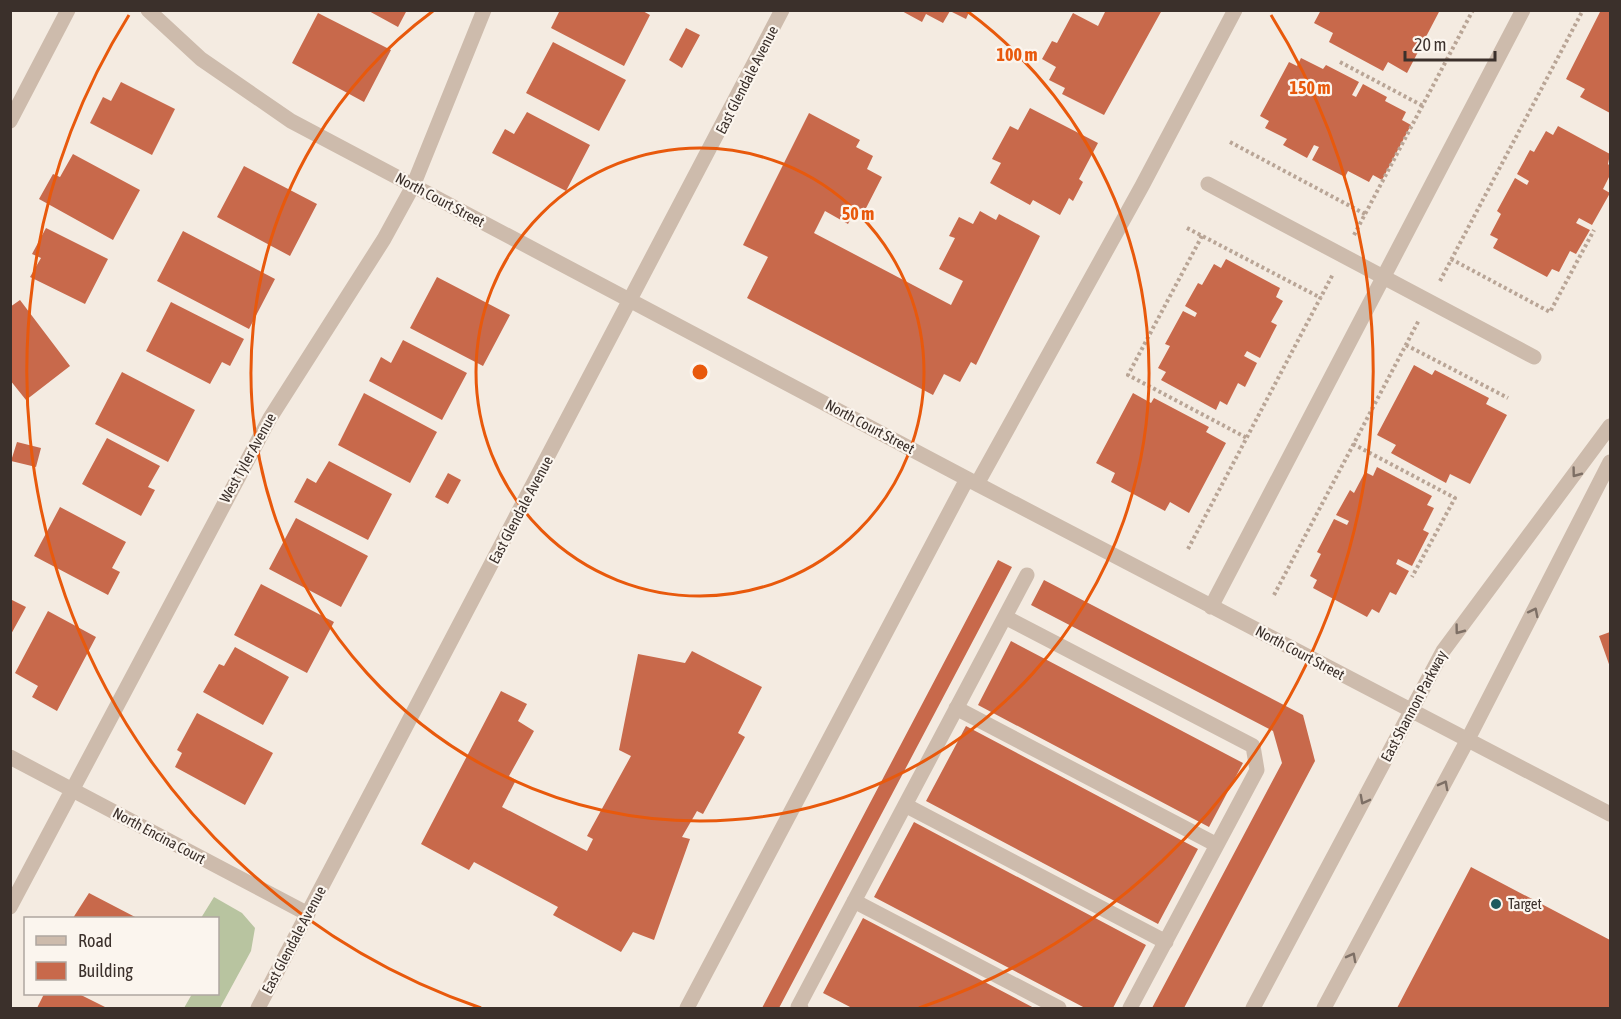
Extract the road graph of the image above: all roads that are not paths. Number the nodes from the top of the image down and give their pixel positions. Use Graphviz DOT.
graph roads {
  1 [pos="68,10"];
  2 [pos="148,10"];
  3 [pos="484,10"];
  4 [pos="783,10"];
  5 [pos="1235,10"];
  6 [pos="1523,10"];
  7 [pos="10,121"];
  8 [pos="1208,184"];
  9 [pos="413,186"];
  10 [pos="1384,277"];
  11 [pos="632,301"];
  12 [pos="1534,357"];
  13 [pos="1611,426"];
  14 [pos="1611,462"];
  15 [pos="972,482"];
  16 [pos="1027,575"];
  17 [pos="1211,607"];
  18 [pos="1005,617"];
  19 [pos="956,708"];
  20 [pos="1411,712"];
  21 [pos="1467,741"];
  22 [pos="10,757"];
  23 [pos="72,790"];
  24 [pos="905,805"];
  25 [pos="1611,814"];
  26 [pos="1217,845"];
  27 [pos="854,901"];
  28 [pos="10,907"];
  29 [pos="308,914"];
  30 [pos="1166,942"];
  31 [pos="1265,986"];
  32 [pos="258,1008"];
  33 [pos="687,1008"];
  34 [pos="799,1008"];
  35 [pos="1059,1008"];
  36 [pos="1130,1008"];
  37 [pos="1253,1008"];
  38 [pos="1260,1008"];
  39 [pos="1324,1008"];
  1 -- 7 [label="street"];
  2 -- 9 [label="street, North Court Street"];
  3 -- 9 [label="street, West Tyler Avenue"];
  4 -- 11 [label="street, East Glendale Avenue"];
  5 -- 15 [label="street"];
  6 -- 10 [label="street"];
  8 -- 10 [label="street"];
  9 -- 11 [label="street, North Court Street"];
  9 -- 23 [label="street, West Tyler Avenue"];
  10 -- 12 [label="street"];
  10 -- 17 [label="street"];
  11 -- 15 [label="street, North Court Street"];
  11 -- 29 [label="street, East Glendale Avenue"];
  13 -- 20 [label="street, East Shannon Parkway, one-way"];
  21 -- 14 [label="street, one-way"];
  15 -- 17 [label="street, North Court Street"];
  15 -- 33 [label="street"];
  16 -- 18 [label="street"];
  17 -- 20 [label="street, North Court Street"];
  18 -- 19 [label="street"];
  18 -- 26 [label="street"];
  19 -- 24 [label="street"];
  19 -- 26 [label="street"];
  20 -- 21 [label="street, North Court Street"];
  20 -- 31 [label="street, East Shannon Parkway, one-way"];
  21 -- 25 [label="street, North Court Street"];
  39 -- 21 [label="street, one-way"];
  22 -- 23 [label="street, North Encina Court"];
  23 -- 28 [label="street, West Tyler Avenue"];
  23 -- 29 [label="street, North Encina Court"];
  24 -- 27 [label="street"];
  24 -- 30 [label="street"];
  26 -- 30 [label="street"];
  27 -- 34 [label="street"];
  27 -- 35 [label="street"];
  29 -- 32 [label="street, East Glendale Avenue"];
  30 -- 36 [label="street"];
  31 -- 37 [label="street, East Shannon Parkway"];
  31 -- 38 [label="street"];
}
